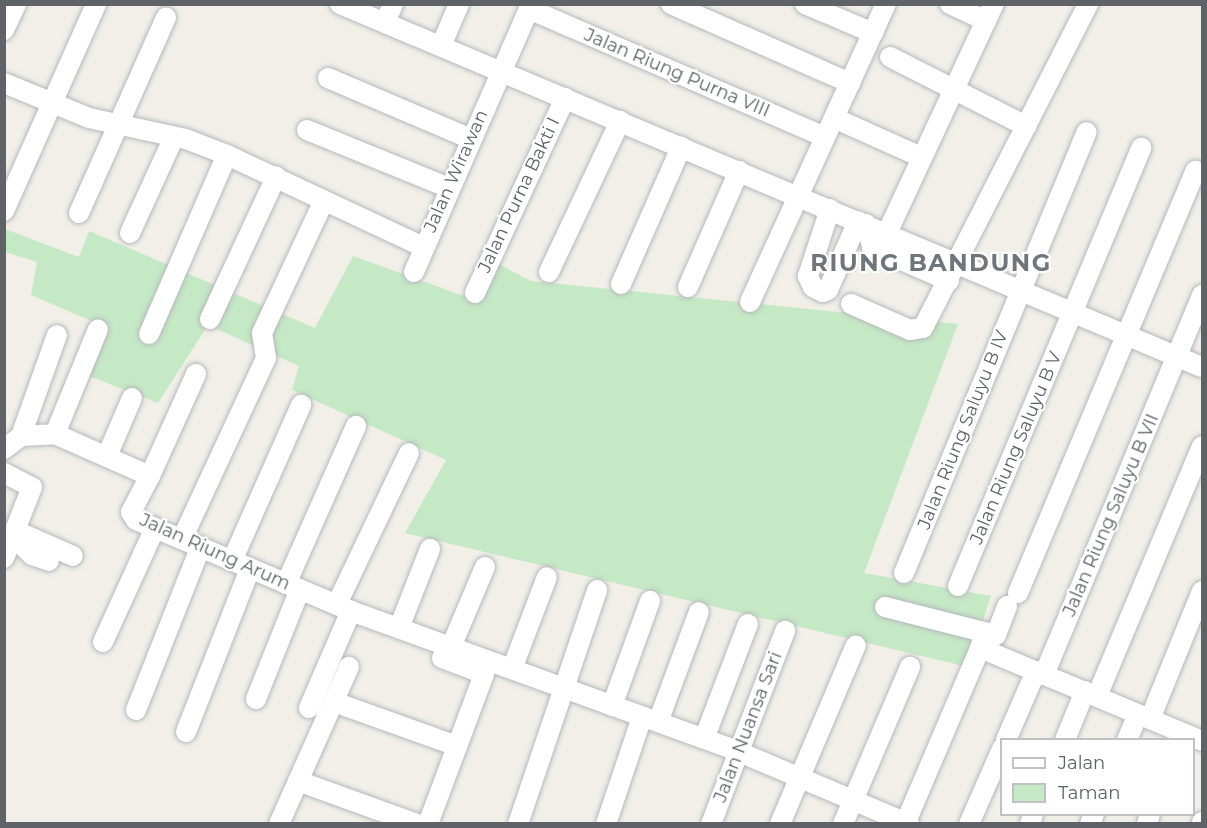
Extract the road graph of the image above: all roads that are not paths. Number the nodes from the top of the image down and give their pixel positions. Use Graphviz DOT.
graph roads {
  1 [pos="16,4"];
  2 [pos="96,4"];
  3 [pos="340,4"];
  4 [pos="393,4"];
  5 [pos="459,4"];
  6 [pos="671,4"];
  7 [pos="805,4"];
  8 [pos="886,4"];
  9 [pos="951,4"];
  10 [pos="1088,4"];
  11 [pos="530,7"];
  12 [pos="990,13"];
  13 [pos="166,18"];
  14 [pos="385,23"];
  15 [pos="4,30"];
  16 [pos="873,33"];
  17 [pos="441,46"];
  18 [pos="890,57"];
  19 [pos="500,71"];
  20 [pos="328,78"];
  21 [pos="4,83"];
  22 [pos="850,83"];
  23 [pos="954,86"];
  24 [pos="564,98"];
  25 [pos="52,104"];
  26 [pos="620,121"];
  27 [pos="840,121"];
  28 [pos="115,125"];
  29 [pos="1026,126"];
  30 [pos="307,130"];
  31 [pos="1087,132"];
  32 [pos="174,137"];
  33 [pos="825,137"];
  34 [pos="471,139"];
  35 [pos="681,147"];
  36 [pos="1141,148"];
  37 [pos="227,155"];
  38 [pos="921,157"];
  39 [pos="739,171"];
  40 [pos="1195,171"];
  41 [pos="276,177"];
  42 [pos="449,188"];
  43 [pos="798,196"];
  44 [pos="323,202"];
  45 [pos="4,211"];
  46 [pos="79,213"];
  47 [pos="827,218"];
  48 [pos="858,228"];
  49 [pos="130,233"];
  50 [pos="887,233"];
  51 [pos="423,247"];
  52 [pos="959,262"];
  53 [pos="414,272"];
  54 [pos="549,272"];
  55 [pos="949,281"];
  56 [pos="621,284"];
  57 [pos="688,287"];
  58 [pos="1022,288"];
  59 [pos="475,292"];
  60 [pos="1203,295"];
  61 [pos="750,302"];
  62 [pos="851,303"];
  63 [pos="1073,311"];
  64 [pos="210,319"];
  65 [pos="98,329"];
  66 [pos="149,334"];
  67 [pos="1125,334"];
  68 [pos="57,335"];
  69 [pos="1177,356"];
  70 [pos="1203,367"];
  71 [pos="196,374"];
  72 [pos="132,398"];
  73 [pos="301,405"];
  74 [pos="356,426"];
  75 [pos="55,434"];
  76 [pos="21,436"];
  77 [pos="1203,446"];
  78 [pos="4,449"];
  79 [pos="409,453"];
  80 [pos="107,456"];
  81 [pos="4,473"];
  82 [pos="150,476"];
  83 [pos="154,528"];
  84 [pos="15,534"];
  85 [pos="182,539"];
  86 [pos="201,546"];
  87 [pos="430,549"];
  88 [pos="74,556"];
  89 [pos="4,558"];
  90 [pos="49,561"];
  91 [pos="232,561"];
  92 [pos="485,567"];
  93 [pos="250,569"];
  94 [pos="904,573"];
  95 [pos="547,577"];
  96 [pos="293,586"];
  97 [pos="958,586"];
  98 [pos="597,590"];
  99 [pos="1203,591"];
  100 [pos="650,601"];
  101 [pos="885,607"];
  102 [pos="344,608"];
  103 [pos="699,612"];
  104 [pos="748,624"];
  105 [pos="399,628"];
  106 [pos="369,631"];
  107 [pos="785,631"];
  108 [pos="982,640"];
  109 [pos="103,642"];
  110 [pos="856,645"];
  111 [pos="451,647"];
  112 [pos="910,667"];
  113 [pos="349,668"];
  114 [pos="512,669"];
  115 [pos="1040,673"];
  116 [pos="562,691"];
  117 [pos="1091,694"];
  118 [pos="256,699"];
  119 [pos="334,702"];
  120 [pos="612,706"];
  121 [pos="309,708"];
  122 [pos="136,710"];
  123 [pos="1144,716"];
  124 [pos="646,724"];
  125 [pos="186,732"];
  126 [pos="1182,736"];
  127 [pos="1007,738"];
  128 [pos="1066,738"];
  129 [pos="1128,738"];
  130 [pos="704,740"];
  131 [pos="457,746"];
  132 [pos="737,751"];
  133 [pos="1000,754"];
  134 [pos="799,777"];
  135 [pos="298,781"];
  136 [pos="853,800"];
  137 [pos="907,823"];
  138 [pos="279,824"];
  139 [pos="417,824"];
  140 [pos="428,824"];
  141 [pos="518,824"];
  142 [pos="606,824"];
  143 [pos="711,824"];
  144 [pos="780,824"];
  145 [pos="843,824"];
  146 [pos="969,824"];
  1 -- 15 [label="street"];
  2 -- 25 [label="street"];
  3 -- 14 [label="street"];
  4 -- 14 [label="street"];
  5 -- 17 [label="street"];
  6 -- 22 [label="street"];
  7 -- 16 [label="street"];
  8 -- 16 [label="street"];
  9 -- 12 [label="street"];
  10 -- 29 [label="street"];
  11 -- 19 [label="street, Jalan Wirawan"];
  11 -- 33 [label="street, Jalan Riung Purna VIII"];
  12 -- 23 [label="street"];
  13 -- 28 [label="street"];
  14 -- 17 [label="street"];
  16 -- 22 [label="street"];
  17 -- 19 [label="street"];
  18 -- 23 [label="street"];
  19 -- 24 [label="street"];
  19 -- 34 [label="street, Jalan Wirawan"];
  20 -- 34 [label="street"];
  21 -- 25 [label="street"];
  22 -- 27 [label="street"];
  23 -- 29 [label="street"];
  23 -- 38 [label="street"];
  24 -- 26 [label="street"];
  24 -- 59 [label="street, Jalan Purna Bakti I"];
  25 -- 28 [label="street"];
  25 -- 45 [label="street"];
  26 -- 35 [label="street"];
  26 -- 54 [label="street"];
  27 -- 33 [label="street"];
  27 -- 38 [label="street"];
  28 -- 32 [label="street"];
  28 -- 46 [label="street"];
  29 -- 52 [label="street"];
  30 -- 42 [label="street"];
  31 -- 58 [label="street, Jalan Riung Saluyu B IV"];
  32 -- 37 [label="street"];
  32 -- 49 [label="street"];
  33 -- 43 [label="street"];
  34 -- 42 [label="street, Jalan Wirawan"];
  35 -- 39 [label="street"];
  35 -- 56 [label="street"];
  36 -- 63 [label="street, Jalan Riung Saluyu B V"];
  37 -- 41 [label="street"];
  37 -- 66 [label="street"];
  38 -- 50 [label="street"];
  39 -- 43 [label="street"];
  39 -- 57 [label="street"];
  40 -- 67 [label="street"];
  41 -- 44 [label="street"];
  41 -- 64 [label="street"];
  42 -- 51 [label="street, Jalan Wirawan"];
  43 -- 47 [label="street"];
  43 -- 61 [label="street"];
  44 -- 51 [label="street"];
  44 -- 85 [label="street"];
  47 -- 48 [label="street"];
  47 -- 48 [label="street"];
  48 -- 50 [label="street"];
  48 -- 55 [label="street"];
  50 -- 52 [label="street"];
  51 -- 53 [label="street, Jalan Wirawan"];
  52 -- 55 [label="street"];
  52 -- 58 [label="street"];
  55 -- 62 [label="street"];
  58 -- 63 [label="street"];
  58 -- 94 [label="street, Jalan Riung Saluyu B IV"];
  60 -- 69 [label="street, Jalan Riung Saluyu B VII"];
  63 -- 67 [label="street"];
  63 -- 97 [label="street, Jalan Riung Saluyu B V"];
  65 -- 75 [label="street"];
  67 -- 69 [label="street"];
  67 -- 108 [label="street"];
  68 -- 76 [label="street"];
  69 -- 70 [label="street"];
  69 -- 115 [label="street, Jalan Riung Saluyu B VII"];
  71 -- 82 [label="street"];
  72 -- 80 [label="street"];
  73 -- 91 [label="street"];
  74 -- 96 [label="street"];
  75 -- 76 [label="street"];
  75 -- 80 [label="street"];
  76 -- 78 [label="street"];
  77 -- 117 [label="street"];
  79 -- 102 [label="street"];
  80 -- 82 [label="street"];
  81 -- 84 [label="street"];
  82 -- 83 [label="street, Jalan Riung Arum"];
  83 -- 85 [label="street, Jalan Riung Arum"];
  83 -- 109 [label="street"];
  84 -- 88 [label="street"];
  84 -- 89 [label="street"];
  84 -- 90 [label="street"];
  85 -- 86 [label="street, Jalan Riung Arum"];
  86 -- 91 [label="street, Jalan Riung Arum"];
  86 -- 122 [label="street"];
  87 -- 105 [label="street"];
  91 -- 93 [label="street, Jalan Riung Arum"];
  92 -- 111 [label="street"];
  93 -- 96 [label="street, Jalan Riung Arum"];
  93 -- 125 [label="street"];
  95 -- 114 [label="street"];
  96 -- 102 [label="street, Jalan Riung Arum"];
  96 -- 118 [label="street"];
  98 -- 116 [label="street"];
  99 -- 123 [label="street"];
  100 -- 120 [label="street"];
  101 -- 108 [label="street"];
  102 -- 105 [label="street, Jalan Riung Arum"];
  102 -- 121 [label="street"];
  103 -- 124 [label="street"];
  104 -- 130 [label="street"];
  105 -- 111 [label="street, Jalan Riung Arum"];
  106 -- 131 [label="street"];
  107 -- 132 [label="street, Jalan Nuansa Sari"];
  108 -- 115 [label="street"];
  108 -- 137 [label="street"];
  110 -- 134 [label="street"];
  111 -- 114 [label="street, Jalan Riung Arum"];
  112 -- 136 [label="street"];
  113 -- 119 [label="street"];
  114 -- 116 [label="street, Jalan Riung Arum"];
  115 -- 117 [label="street"];
  115 -- 127 [label="street, Jalan Riung Saluyu B VII"];
  116 -- 120 [label="street, Jalan Riung Arum"];
  116 -- 141 [label="street"];
  117 -- 123 [label="street"];
  117 -- 128 [label="street"];
  119 -- 131 [label="street"];
  119 -- 135 [label="street"];
  120 -- 124 [label="street, Jalan Riung Arum"];
  123 -- 126 [label="street"];
  123 -- 129 [label="street"];
  124 -- 130 [label="street, Jalan Riung Arum"];
  124 -- 142 [label="street"];
  130 -- 132 [label="street, Jalan Riung Arum"];
  131 -- 140 [label="street"];
  132 -- 134 [label="street, Jalan Riung Arum"];
  132 -- 143 [label="street, Jalan Nuansa Sari"];
  133 -- 146 [label="street"];
  134 -- 136 [label="street, Jalan Riung Arum"];
  134 -- 144 [label="street"];
  135 -- 138 [label="street"];
  135 -- 139 [label="street"];
  136 -- 137 [label="street, Jalan Riung Arum"];
  136 -- 145 [label="street"];
}
